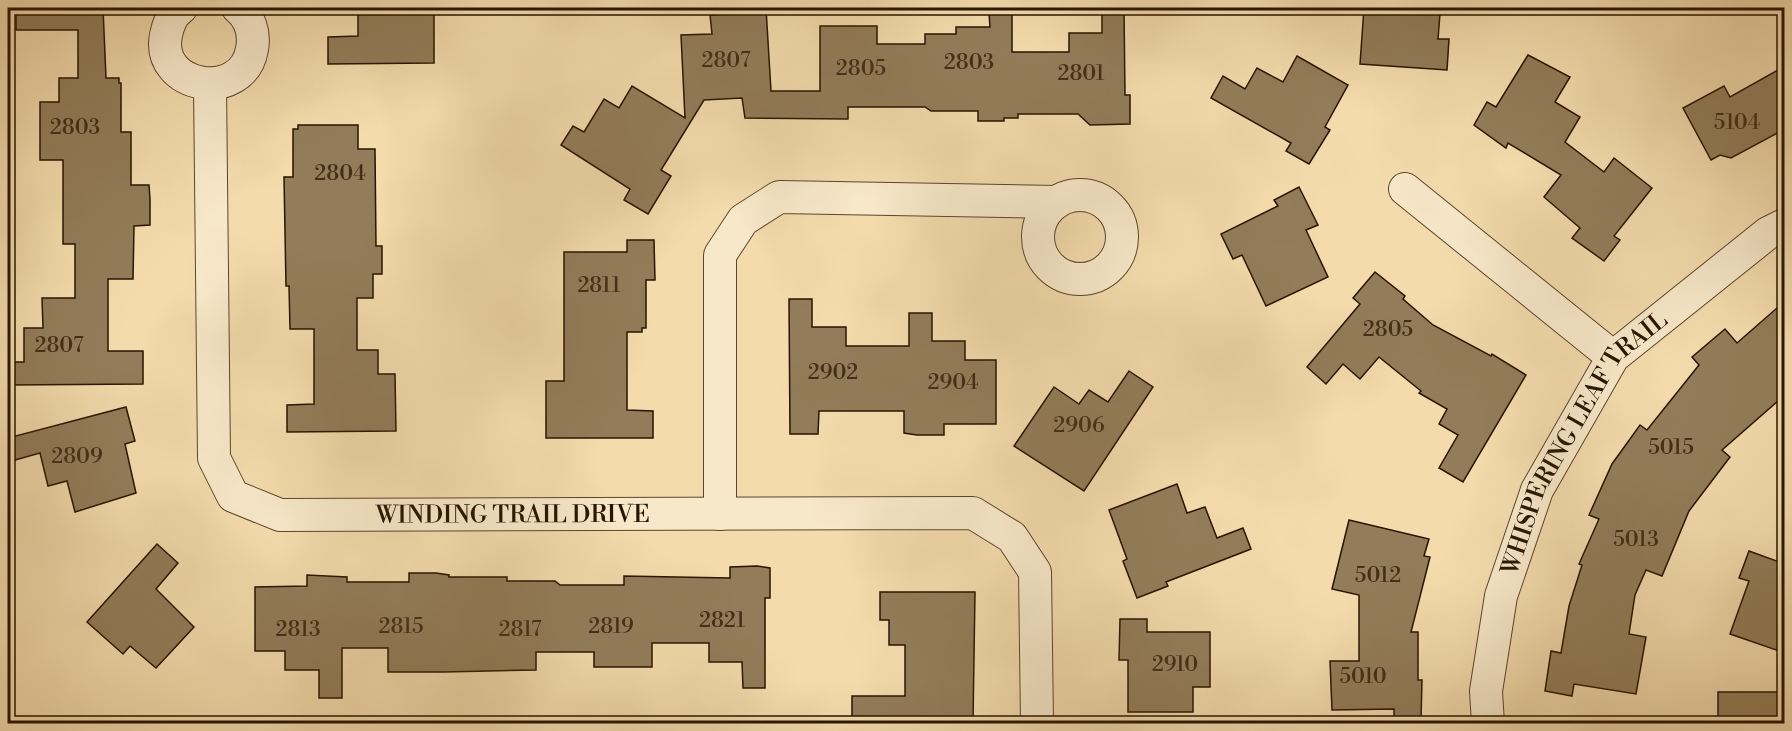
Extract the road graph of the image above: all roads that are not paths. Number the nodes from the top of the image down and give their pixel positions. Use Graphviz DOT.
graph roads {
  1 [pos="181,8"];
  2 [pos="238,8"];
  3 [pos="210,85"];
  4 [pos="1405,189"];
  5 [pos="1057,202"];
  6 [pos="1785,225"];
  7 [pos="1613,357"];
  8 [pos="720,514"];
  9 [pos="1037,723"];
  10 [pos="1488,723"];
  1 -- 3 [label="street"];
  2 -- 3 [label="street"];
  3 -- 8 [label="street, WINDING TRAIL DRIVE"];
  4 -- 7 [label="street"];
  5 -- 8 [label="street"];
  6 -- 7 [label="street, WHISPERING LEAF TRAIL"];
  7 -- 10 [label="street, WHISPERING LEAF TRAIL"];
  8 -- 9 [label="street, WINDING TRAIL DRIVE"];
}
